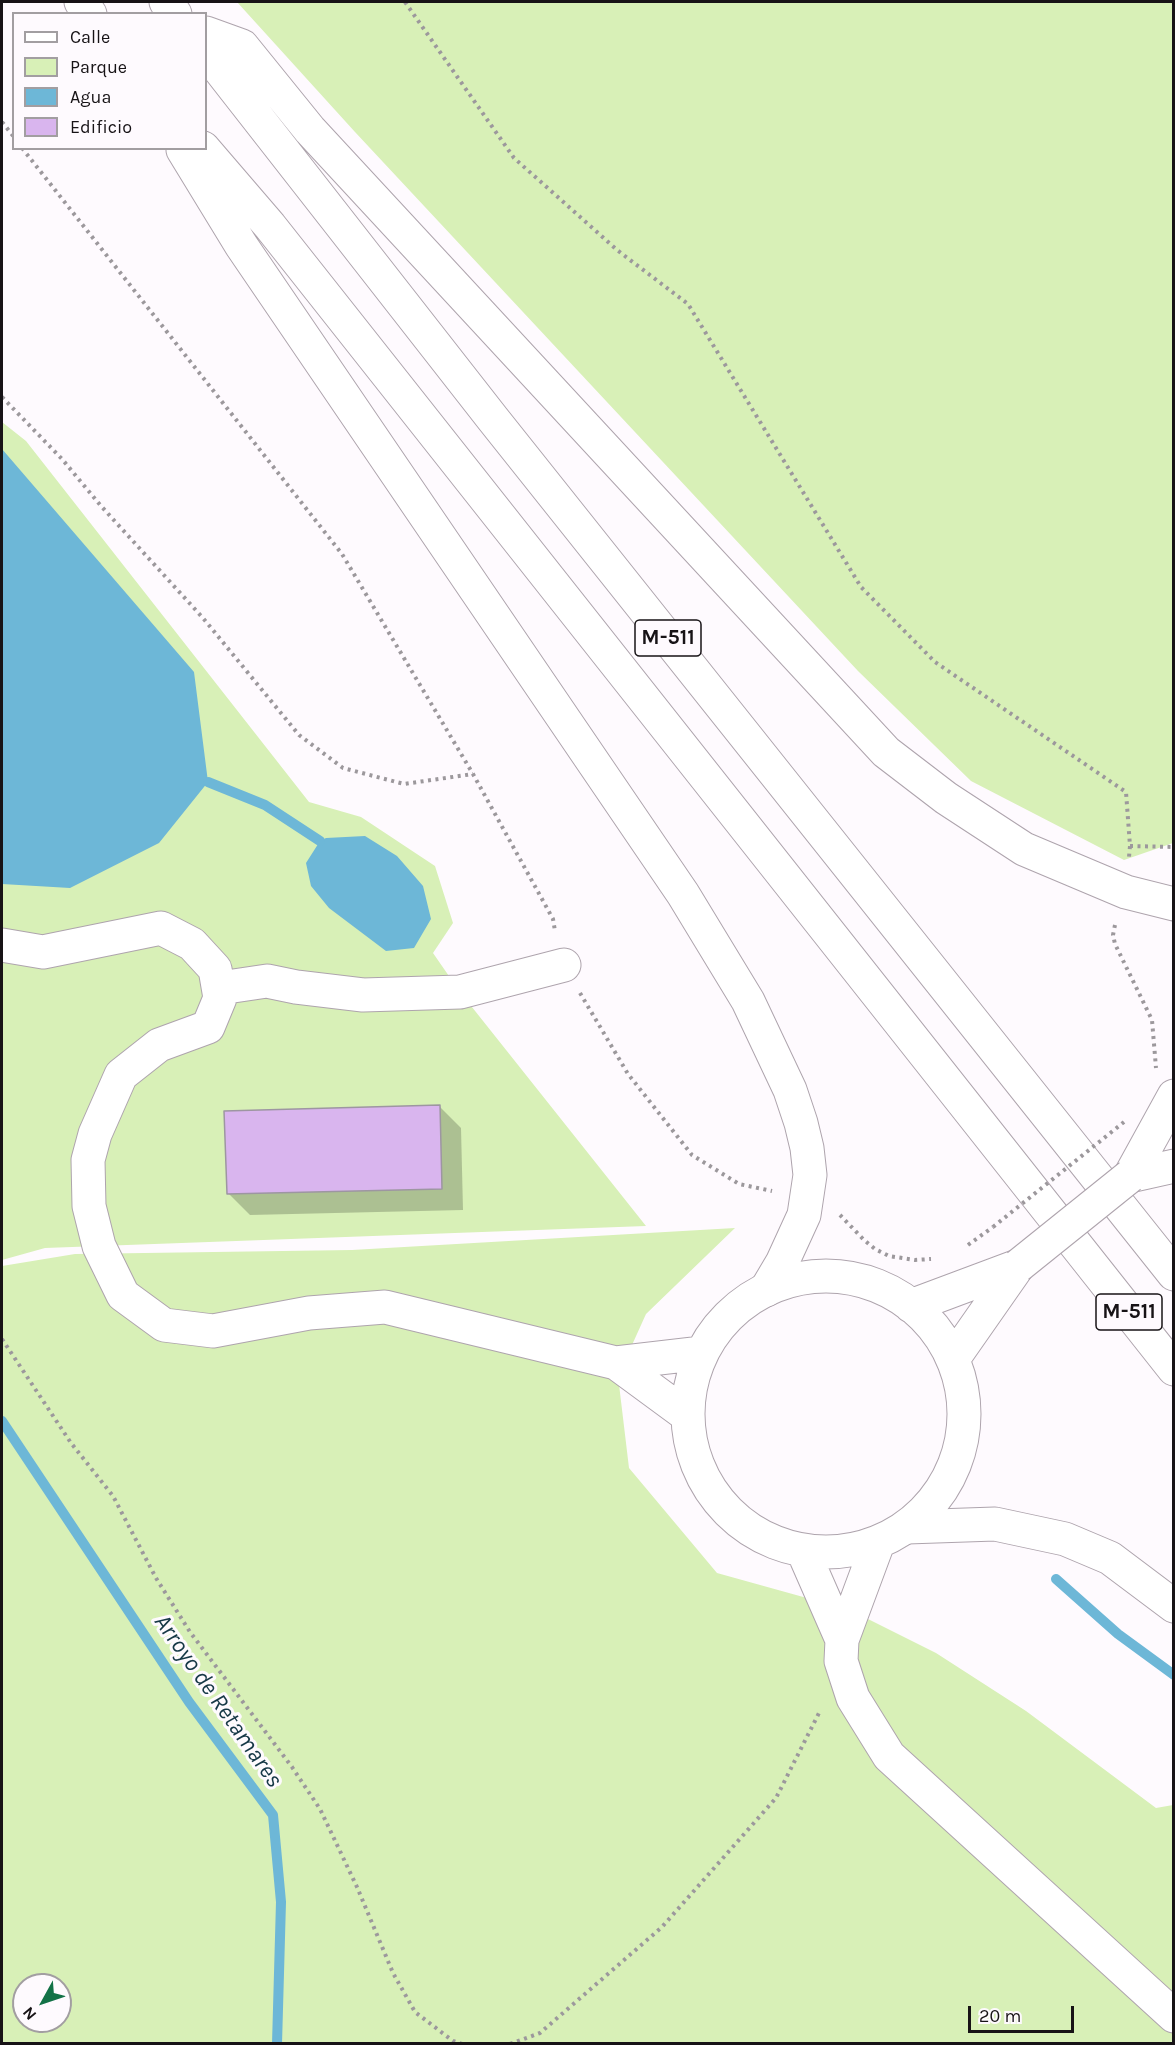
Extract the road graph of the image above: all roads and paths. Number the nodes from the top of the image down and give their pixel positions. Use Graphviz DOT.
graph roads {
  1 [pos="405,2"];
  2 [pos="207,33"];
  3 [pos="207,53"];
  4 [pos="2,122"];
  5 [pos="12,134"];
  6 [pos="24,150"];
  7 [pos="183,150"];
  8 [pos="205,150"];
  9 [pos="2,397"];
  10 [pos="472,774"];
  11 [pos="1130,846"];
  12 [pos="1173,847"];
  13 [pos="1126,892"];
  14 [pos="1173,904"];
  15 [pos="2,945"];
  16 [pos="564,965"];
  17 [pos="220,988"];
  18 [pos="1164,1086"];
  19 [pos="1131,1115"];
  20 [pos="1173,1166"];
  21 [pos="1130,1176"];
  22 [pos="808,1199"];
  23 [pos="960,1250"];
  24 [pos="939,1257"];
  25 [pos="1018,1266"];
  26 [pos="1173,1274"];
  27 [pos="766,1290"];
  28 [pos="911,1306"];
  29 [pos="2,1339"];
  30 [pos="702,1353"];
  31 [pos="953,1359"];
  32 [pos="616,1363"];
  33 [pos="1173,1369"];
  34 [pos="688,1416"];
  35 [pos="907,1527"];
  36 [pos="878,1543"];
  37 [pos="803,1551"];
  38 [pos="1110,1558"];
  39 [pos="1173,1606"];
  40 [pos="1173,1625"];
  41 [pos="842,1651"];
  42 [pos="1173,2016"];
  43 [pos="462,2043"];
  44 [pos="510,2043"];
  1 -- 11 [label="path"];
  2 -- 13 [label="main road"];
  3 -- 26 [label="main road, M-511"];
  4 -- 5 [label="path"];
  6 -- 10 [label="path"];
  7 -- 22 [label="main road"];
  8 -- 33 [label="main road, M-511"];
  9 -- 10 [label="path"];
  10 -- 16 [label="path"];
  11 -- 12 [label="path"];
  11 -- 13 [label="path"];
  13 -- 14 [label="main road"];
  13 -- 18 [label="path"];
  15 -- 17 [label="main road"];
  16 -- 17 [label="main road"];
  16 -- 22 [label="path"];
  17 -- 32 [label="main road"];
  18 -- 21 [label="main road"];
  19 -- 23 [label="path, bridge"];
  20 -- 21 [label="main road"];
  21 -- 25 [label="main road, bridge"];
  22 -- 24 [label="path"];
  22 -- 27 [label="main road"];
  25 -- 28 [label="main road"];
  25 -- 31 [label="main road"];
  27 -- 28 [label="main road"];
  27 -- 30 [label="main road"];
  28 -- 31 [label="main road"];
  29 -- 43 [label="path"];
  30 -- 32 [label="main road"];
  30 -- 34 [label="main road"];
  31 -- 35 [label="main road"];
  32 -- 34 [label="main road"];
  34 -- 37 [label="main road"];
  35 -- 36 [label="main road"];
  35 -- 38 [label="main road"];
  36 -- 37 [label="main road"];
  36 -- 41 [label="main road"];
  37 -- 41 [label="main road"];
  38 -- 39 [label="main road"];
  38 -- 40 [label="main road"];
  41 -- 42 [label="main road"];
  41 -- 44 [label="path"];
}
